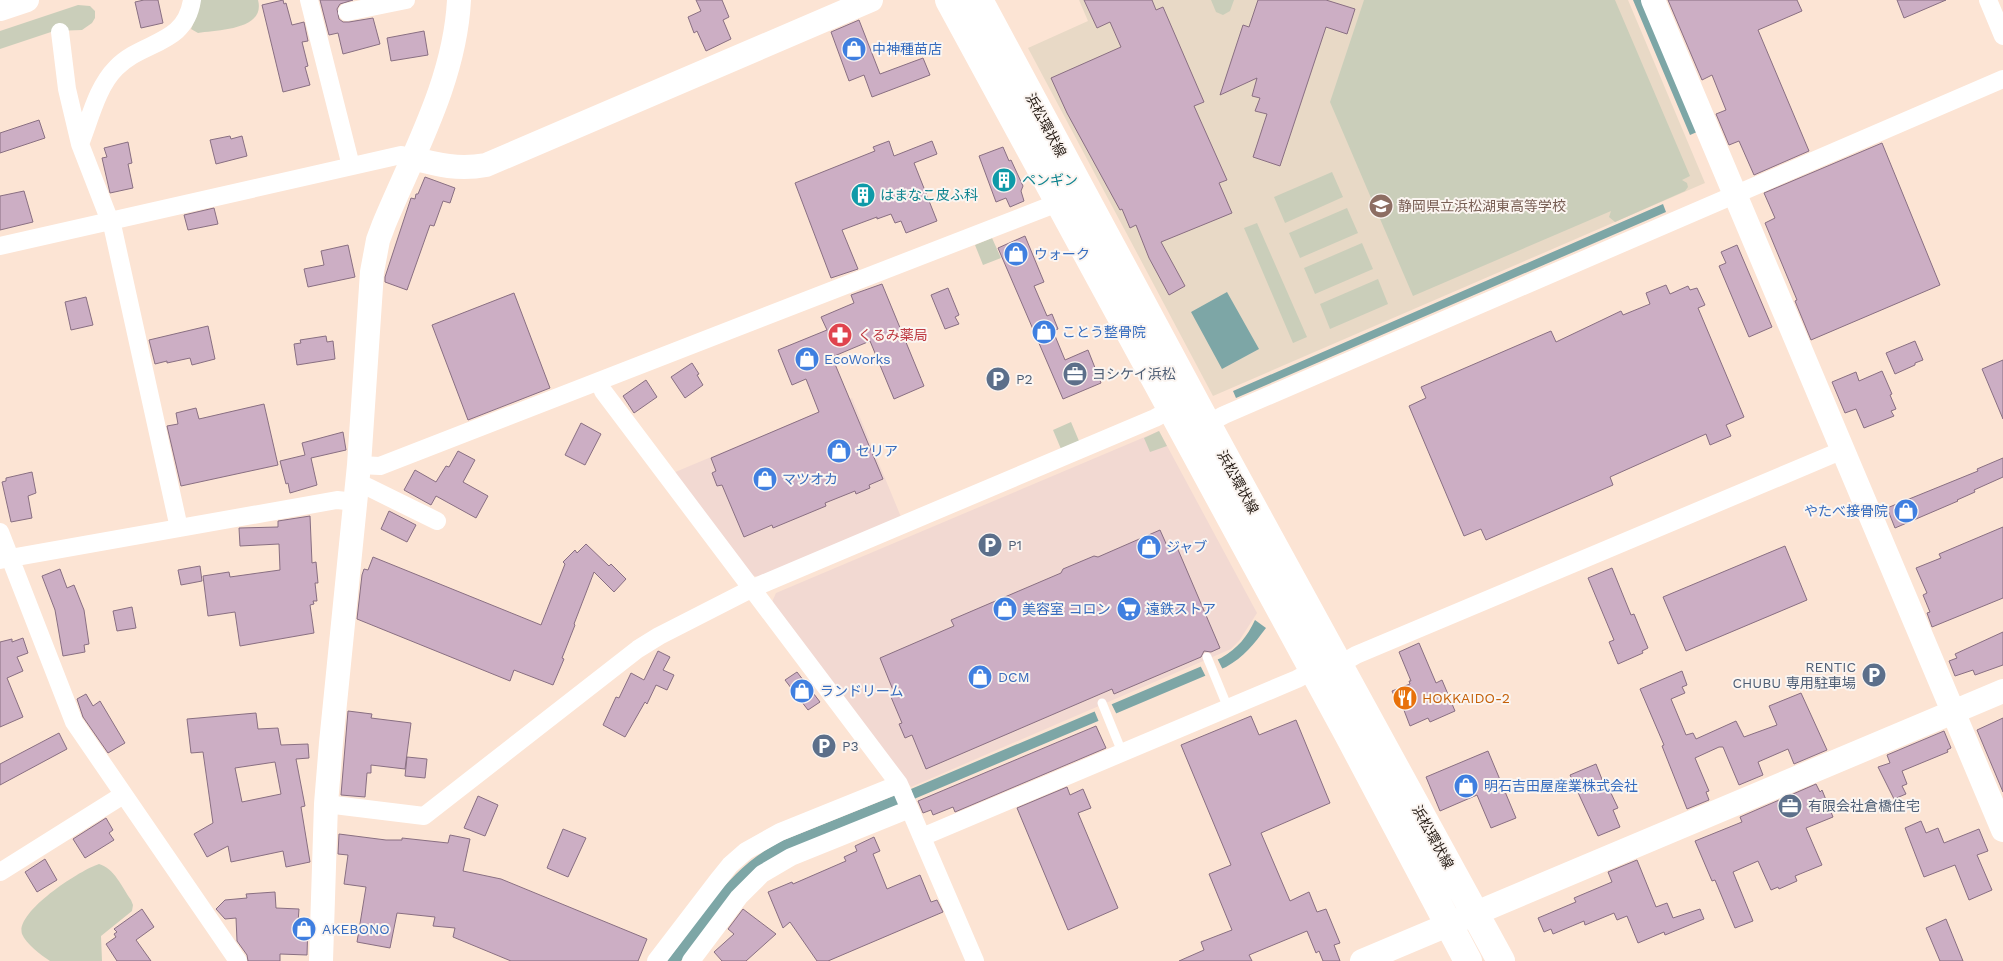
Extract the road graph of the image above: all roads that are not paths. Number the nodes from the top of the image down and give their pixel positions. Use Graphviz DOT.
graph roads {
  1 [pos="27,0"];
  2 [pos="192,0"];
  3 [pos="309,0"];
  4 [pos="406,0"];
  5 [pos="459,0"];
  6 [pos="871,0"];
  7 [pos="949,0"];
  8 [pos="979,0"];
  9 [pos="1653,0"];
  10 [pos="1988,0"];
  11 [pos="0,9"];
  12 [pos="347,12"];
  13 [pos="60,32"];
  14 [pos="2003,36"];
  15 [pos="2003,79"];
  16 [pos="80,144"];
  17 [pos="412,158"];
  18 [pos="351,166"];
  19 [pos="1734,193"];
  20 [pos="1060,202"];
  21 [pos="110,221"];
  22 [pos="0,246"];
  23 [pos="599,381"];
  24 [pos="1172,409"];
  25 [pos="1206,424"];
  26 [pos="1843,450"];
  27 [pos="357,484"];
  28 [pos="437,522"];
  29 [pos="179,528"];
  30 [pos="0,532"];
  31 [pos="5,559"];
  32 [pos="753,588"];
  33 [pos="1208,659"];
  34 [pos="1326,667"];
  35 [pos="2003,691"];
  36 [pos="1102,705"];
  37 [pos="1228,708"];
  38 [pos="1953,712"];
  39 [pos="1122,752"];
  40 [pos="899,784"];
  41 [pos="123,795"];
  42 [pos="326,804"];
  43 [pos="910,809"];
  44 [pos="2003,830"];
  45 [pos="922,837"];
  46 [pos="0,872"];
  47 [pos="1476,913"];
  48 [pos="1448,925"];
  49 [pos="238,961"];
  50 [pos="320,961"];
  51 [pos="656,961"];
  52 [pos="691,961"];
  53 [pos="975,961"];
  54 [pos="1362,961"];
  55 [pos="1468,961"];
  56 [pos="1502,961"];
  1 -- 11 [label="street"];
  2 -- 16 [label="street"];
  3 -- 18 [label="street"];
  4 -- 12 [label="street"];
  5 -- 17 [label="street"];
  6 -- 17 [label="street"];
  7 -- 20 [label="main road, 浜松環状線"];
  8 -- 25 [label="main road, 浜松環状線"];
  9 -- 19 [label="street"];
  10 -- 14 [label="street"];
  13 -- 16 [label="street"];
  15 -- 19 [label="street"];
  16 -- 21 [label="street"];
  17 -- 18 [label="street"];
  17 -- 27 [label="street"];
  18 -- 21 [label="street"];
  19 -- 25 [label="street"];
  19 -- 26 [label="street"];
  20 -- 23 [label="street"];
  20 -- 24 [label="main road, 浜松環状線"];
  21 -- 22 [label="street"];
  21 -- 29 [label="street"];
  23 -- 27 [label="street"];
  23 -- 32 [label="street"];
  24 -- 32 [label="street"];
  24 -- 34 [label="main road, 浜松環状線"];
  25 -- 34 [label="main road, 浜松環状線"];
  26 -- 34 [label="street"];
  26 -- 38 [label="street"];
  27 -- 28 [label="street"];
  27 -- 29 [label="street"];
  27 -- 42 [label="street"];
  29 -- 31 [label="street"];
  30 -- 31 [label="street"];
  31 -- 41 [label="street"];
  32 -- 40 [label="street"];
  32 -- 42 [label="street"];
  33 -- 37 [label="lane"];
  34 -- 37 [label="street"];
  34 -- 47 [label="main road, 浜松環状線"];
  34 -- 48 [label="main road, 浜松環状線"];
  35 -- 38 [label="street"];
  36 -- 39 [label="lane"];
  37 -- 39 [label="street"];
  38 -- 44 [label="street"];
  38 -- 47 [label="street"];
  39 -- 45 [label="street"];
  40 -- 43 [label="street"];
  40 -- 51 [label="street"];
  41 -- 46 [label="street"];
  41 -- 49 [label="street"];
  42 -- 50 [label="street"];
  43 -- 45 [label="street"];
  43 -- 52 [label="street"];
  45 -- 53 [label="street"];
  47 -- 48 [label="street"];
  47 -- 56 [label="main road, 浜松環状線"];
  48 -- 54 [label="street"];
  48 -- 55 [label="main road, 浜松環状線"];
}
